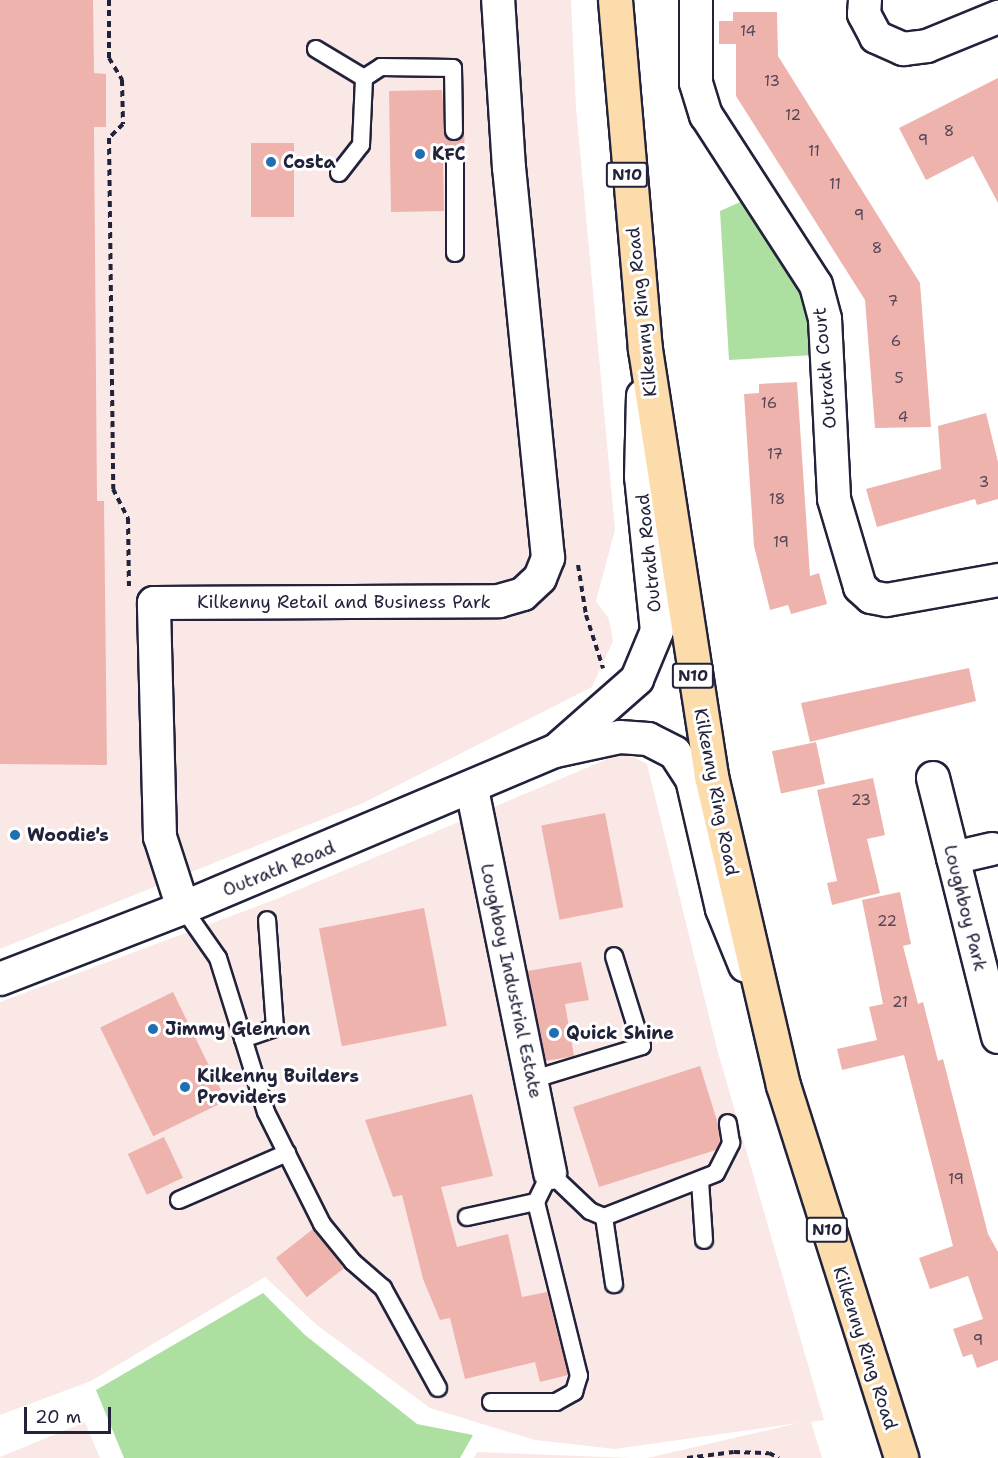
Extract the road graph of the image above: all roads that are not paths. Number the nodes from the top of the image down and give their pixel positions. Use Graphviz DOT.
graph roads {
  1 [pos="498,0"];
  2 [pos="615,0"];
  3 [pos="696,0"];
  4 [pos="865,0"];
  5 [pos="987,0"];
  6 [pos="998,6"];
  7 [pos="998,17"];
  8 [pos="316,49"];
  9 [pos="364,78"];
  10 [pos="454,131"];
  11 [pos="455,157"];
  12 [pos="339,173"];
  13 [pos="454,253"];
  14 [pos="645,349"];
  15 [pos="998,580"];
  16 [pos="555,751"];
  17 [pos="933,778"];
  18 [pos="472,789"];
  19 [pos="992,849"];
  20 [pos="953,858"];
  21 [pos="183,908"];
  22 [pos="267,920"];
  23 [pos="614,956"];
  24 [pos="0,979"];
  25 [pos="759,999"];
  26 [pos="998,1037"];
  27 [pos="243,1039"];
  28 [pos="531,1080"];
  29 [pos="728,1123"];
  30 [pos="287,1153"];
  31 [pos="550,1173"];
  32 [pos="700,1181"];
  33 [pos="179,1200"];
  34 [pos="536,1202"];
  35 [pos="467,1217"];
  36 [pos="604,1217"];
  37 [pos="705,1240"];
  38 [pos="614,1284"];
  39 [pos="438,1388"];
  40 [pos="491,1402"];
  41 [pos="901,1458"];
  1 -- 21 [label="street, Kilkenny Retail and Business Park"];
  2 -- 14 [label="highway, Kilkenny Ring Road / N10"];
  3 -- 15 [label="street, Outrath Court"];
  4 -- 7 [label="street"];
  5 -- 6 [label="street"];
  8 -- 9 [label="lane"];
  9 -- 10 [label="lane"];
  9 -- 12 [label="lane"];
  11 -- 13 [label="lane"];
  14 -- 16 [label="street, Outrath Road"];
  14 -- 25 [label="highway, Kilkenny Ring Road / N10"];
  16 -- 18 [label="street, Outrath Road"];
  16 -- 25 [label="street, Outrath Road"];
  17 -- 20 [label="street, Loughboy Park"];
  18 -- 21 [label="street, Outrath Road"];
  18 -- 28 [label="street, Loughboy Industrial Estate"];
  19 -- 20 [label="street"];
  20 -- 26 [label="street, Loughboy Park"];
  21 -- 24 [label="street, Outrath Road"];
  21 -- 27 [label="lane"];
  22 -- 27 [label="lane"];
  23 -- 28 [label="lane"];
  25 -- 41 [label="highway, Kilkenny Ring Road / N10"];
  27 -- 30 [label="lane"];
  28 -- 31 [label="street, Loughboy Industrial Estate"];
  29 -- 32 [label="lane"];
  30 -- 33 [label="lane"];
  30 -- 39 [label="lane"];
  31 -- 34 [label="lane"];
  31 -- 36 [label="lane"];
  32 -- 36 [label="lane"];
  32 -- 37 [label="lane"];
  34 -- 35 [label="lane"];
  34 -- 40 [label="lane"];
  36 -- 38 [label="lane"];
}
